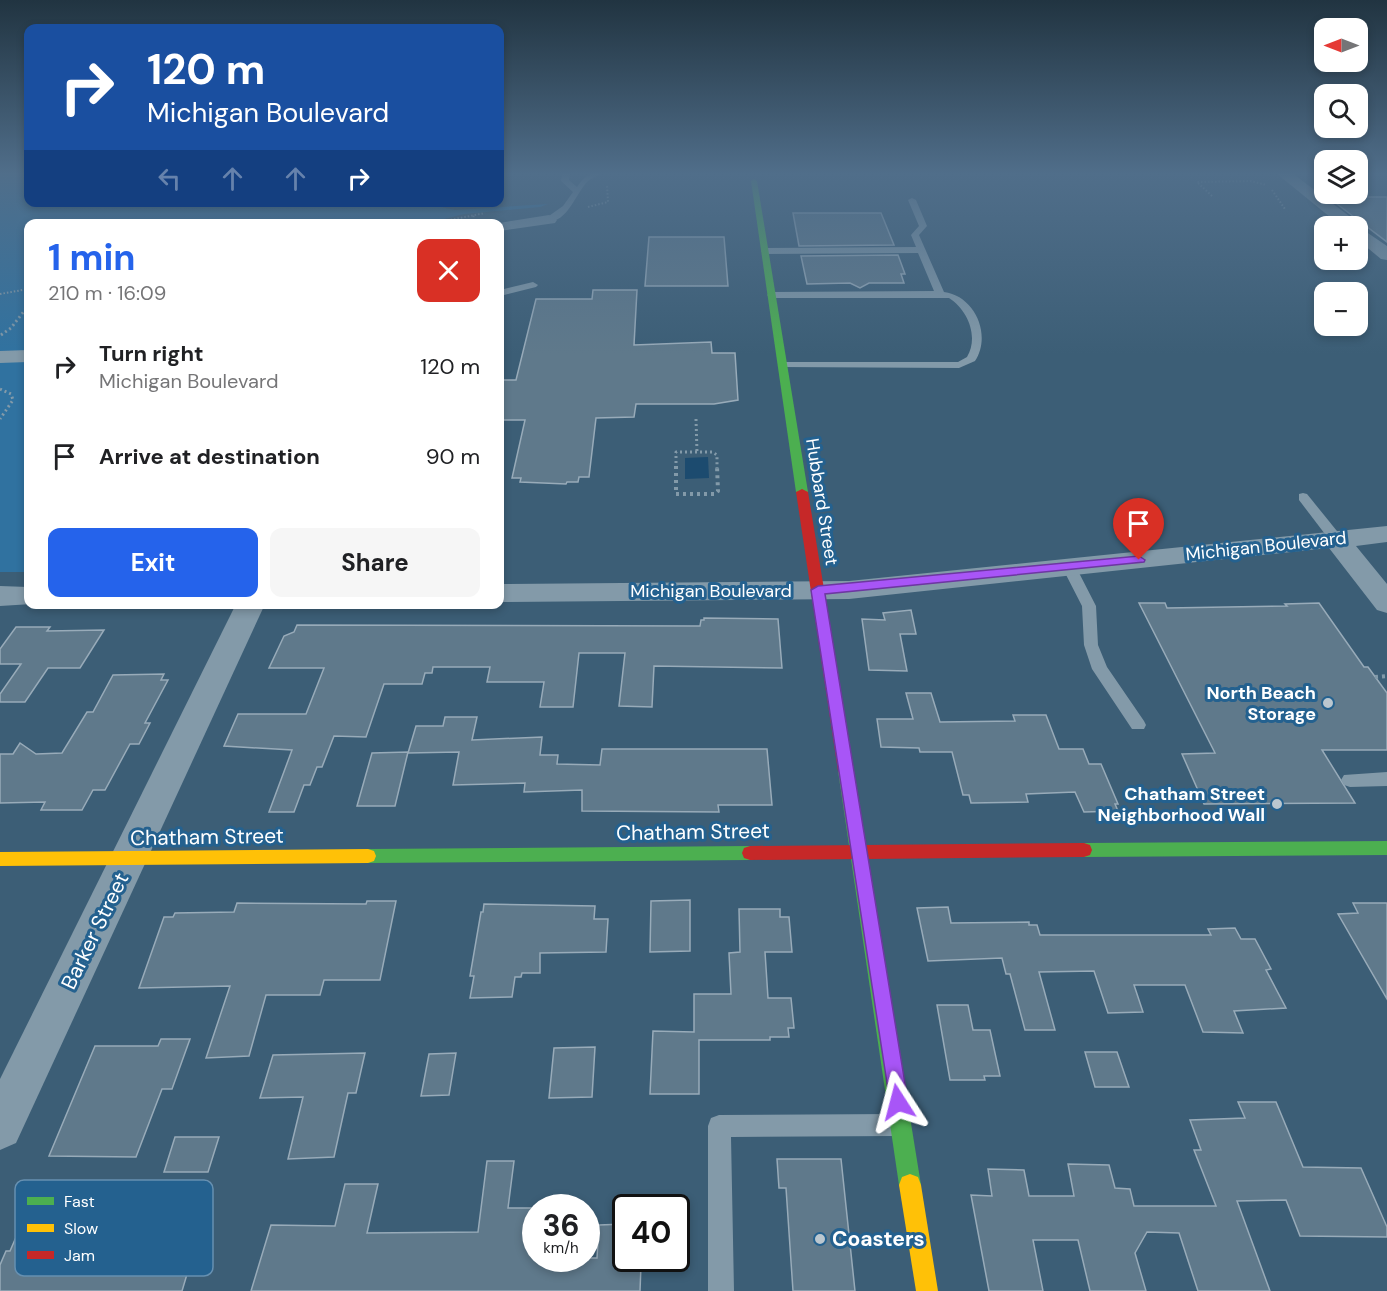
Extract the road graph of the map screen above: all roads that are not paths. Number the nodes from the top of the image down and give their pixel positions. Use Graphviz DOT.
graph roads {
  1 [pos="762,233"];
  2 [pos="917,233"];
  3 [pos="1368,240"];
  4 [pos="920,250"];
  5 [pos="765,251"];
  6 [pos="1387,255"];
  7 [pos="533,285"];
  8 [pos="504,292"];
  9 [pos="940,294"];
  10 [pos="772,295"];
  11 [pos="24,356"];
  12 [pos="0,357"];
  13 [pos="783,366"];
  14 [pos="1303,497"];
  15 [pos="1387,534"];
  16 [pos="1336,539"];
  17 [pos="1069,567"];
  18 [pos="818,590"];
  19 [pos="504,593"];
  20 [pos="0,596"];
  21 [pos="24,596"];
  22 [pos="1387,603"];
  23 [pos="249,609"];
  24 [pos="1138,725"];
  25 [pos="1387,779"];
  26 [pos="1350,780"];
  27 [pos="1387,848"];
  28 [pos="860,851"];
  29 [pos="0,859"];
  30 [pos="129,859"];
  31 [pos="902,1125"];
  32 [pos="0,1127"];
  33 [pos="720,1291"];
  34 [pos="927,1291"];
  1 -- 5 [label="street, Hubbard Street"];
  2 -- 4 [label="lane"];
  3 -- 6 [label="street"];
  4 -- 5 [label="lane"];
  4 -- 9 [label="lane"];
  5 -- 10 [label="street, Hubbard Street"];
  7 -- 8 [label="lane"];
  9 -- 10 [label="lane"];
  9 -- 13 [label="lane"];
  10 -- 13 [label="street, Hubbard Street"];
  11 -- 12 [label="street"];
  13 -- 18 [label="street, Hubbard Street"];
  14 -- 16 [label="lane"];
  15 -- 16 [label="street, Michigan Boulevard"];
  16 -- 17 [label="street, Michigan Boulevard"];
  16 -- 22 [label="street"];
  17 -- 18 [label="street, Michigan Boulevard"];
  17 -- 24 [label="lane"];
  18 -- 19 [label="street, Michigan Boulevard"];
  18 -- 28 [label="street, Hubbard Street"];
  20 -- 21 [label="street"];
  23 -- 30 [label="street, Barker Street"];
  25 -- 26 [label="lane"];
  27 -- 28 [label="street, Chatham Street"];
  28 -- 30 [label="street, Chatham Street"];
  28 -- 31 [label="street, Hubbard Street"];
  29 -- 30 [label="street, Chatham Street"];
  30 -- 32 [label="street, Barker Street"];
  31 -- 33 [label="lane"];
  31 -- 34 [label="street, Hubbard Street"];
}
